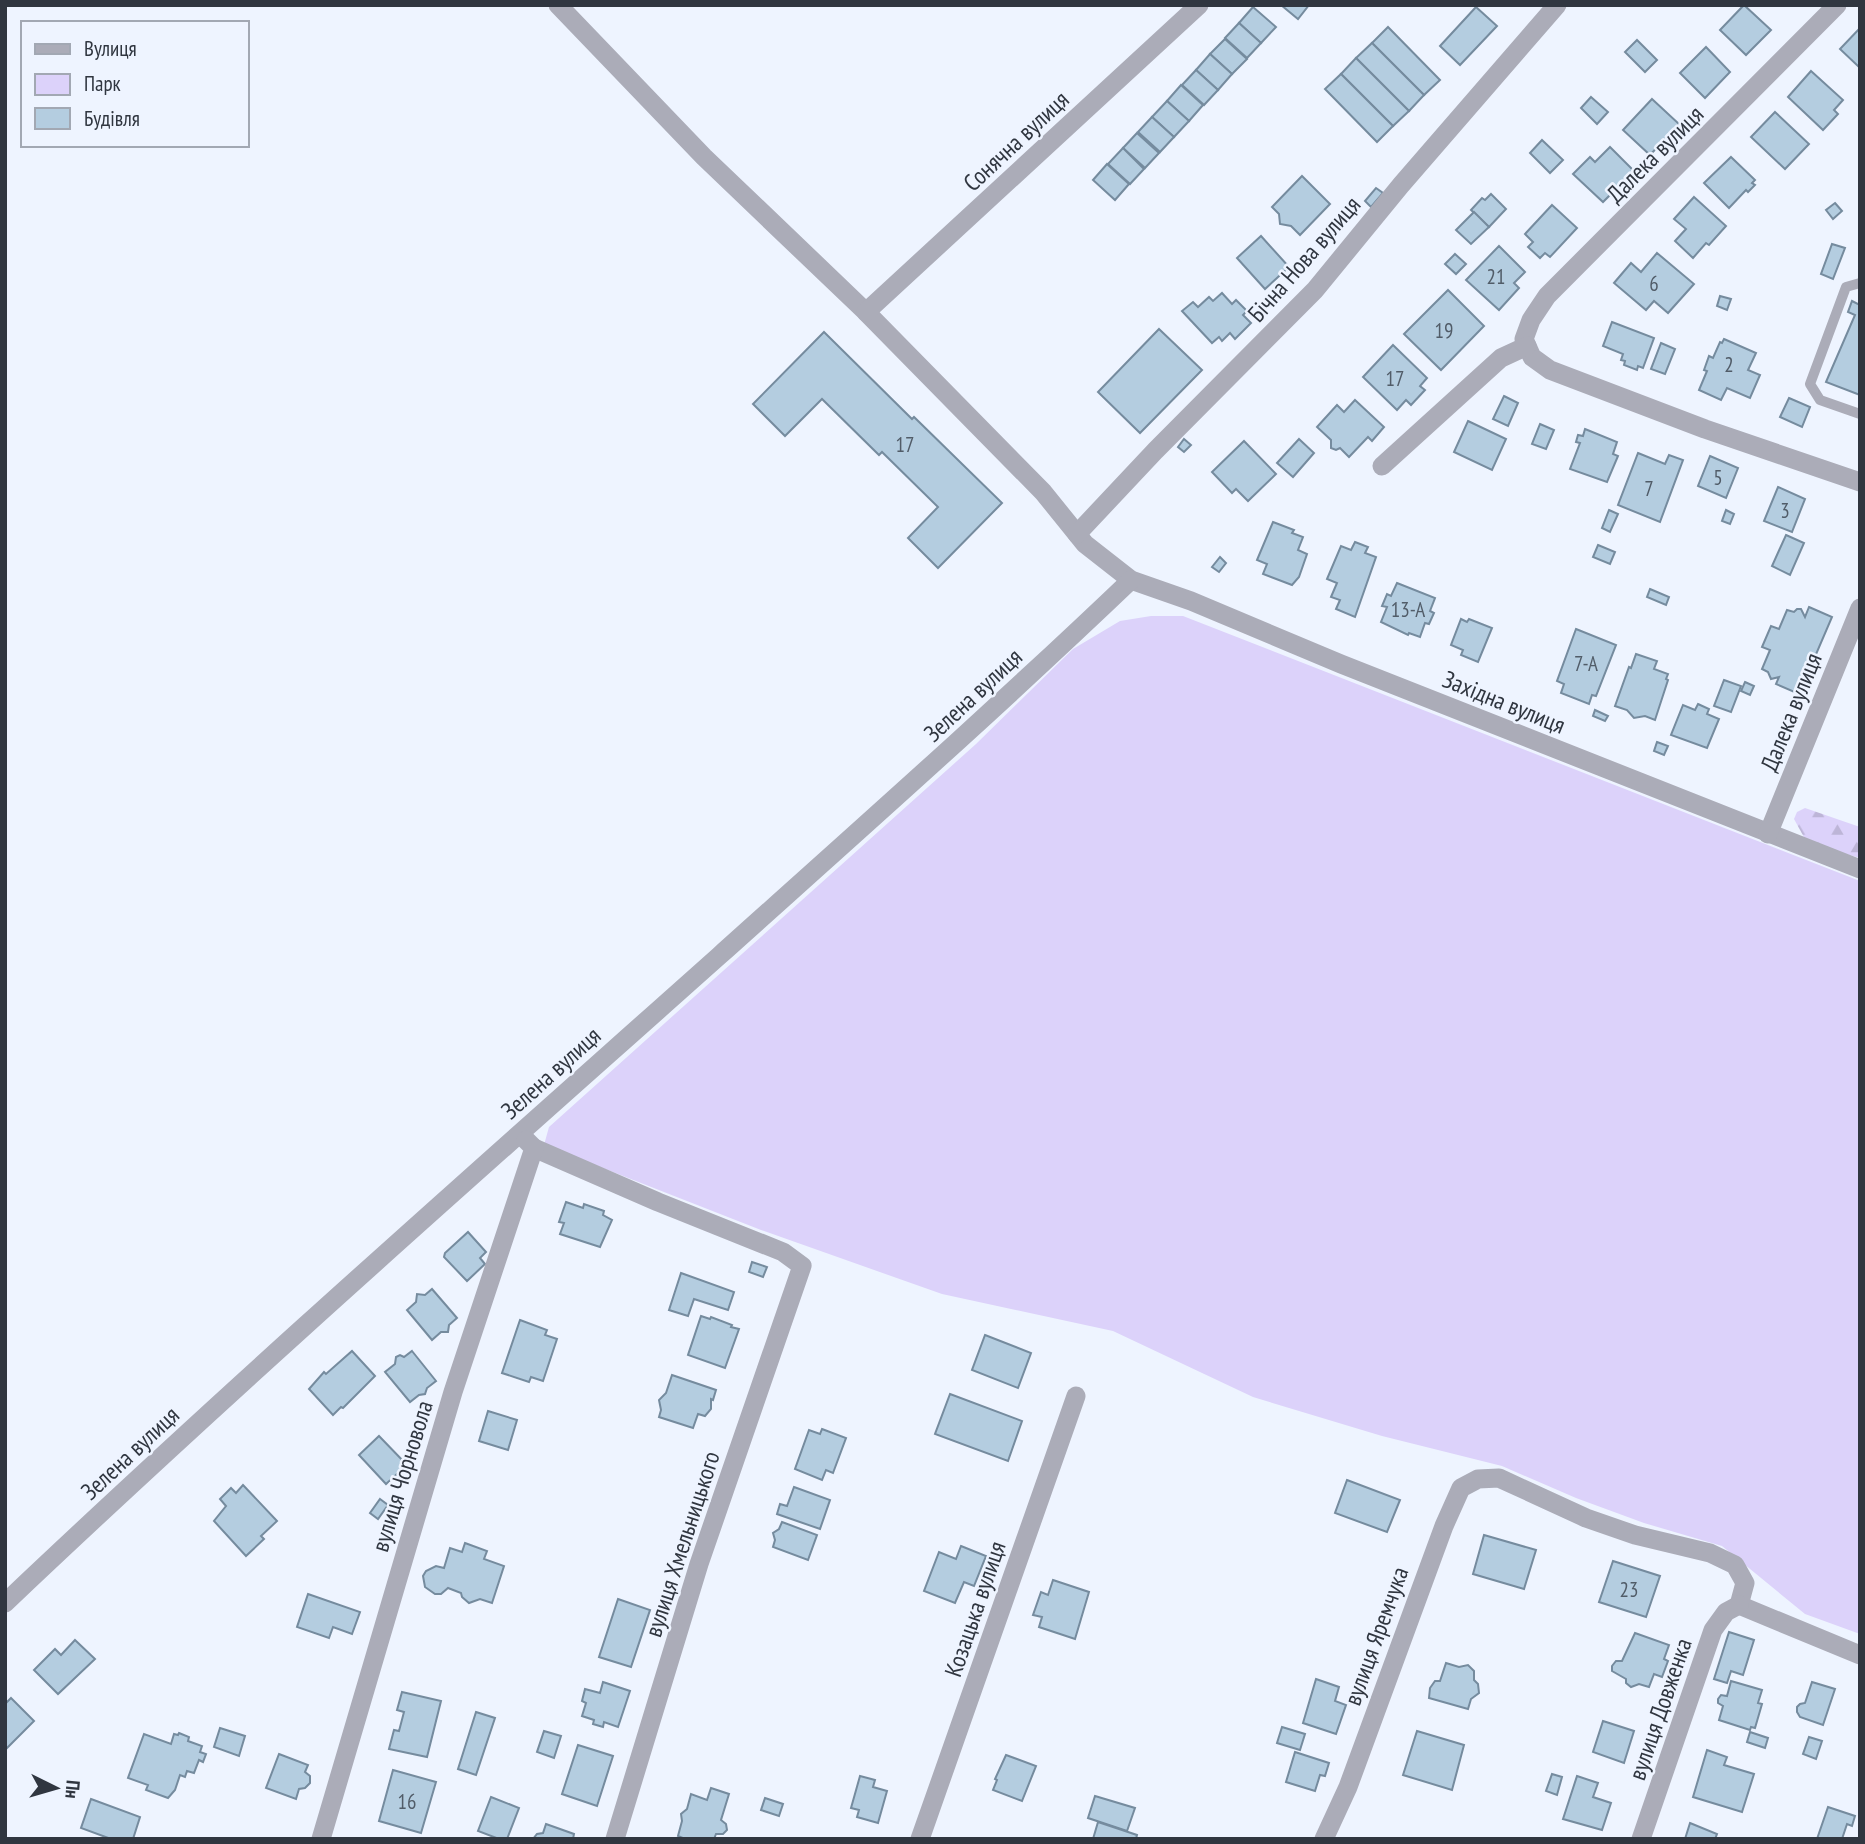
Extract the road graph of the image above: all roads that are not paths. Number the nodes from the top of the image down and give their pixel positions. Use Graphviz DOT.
graph roads {
  1 [pos="558,5"];
  2 [pos="1199,5"];
  3 [pos="1557,5"];
  4 [pos="1837,5"];
  5 [pos="1860,283"];
  6 [pos="866,312"];
  7 [pos="1527,346"];
  8 [pos="1860,414"];
  9 [pos="1382,466"];
  10 [pos="1860,482"];
  11 [pos="1077,534"];
  12 [pos="1130,580"];
  13 [pos="1860,608"];
  14 [pos="1768,834"];
  15 [pos="1860,869"];
  16 [pos="527,1141"];
  17 [pos="1076,1396"];
  18 [pos="5,1603"];
  19 [pos="1740,1605"];
  20 [pos="1860,1655"];
  21 [pos="321,1839"];
  22 [pos="615,1839"];
  23 [pos="920,1839"];
  24 [pos="1324,1839"];
  25 [pos="1641,1839"];
  1 -- 6 [label="street, Західна вулиця"];
  2 -- 6 [label="street, Сонячна вулиця"];
  3 -- 11 [label="street, Бічна Нова вулиця"];
  4 -- 7 [label="street, Далека вулиця"];
  5 -- 8 [label="lane"];
  6 -- 11 [label="street, Західна вулиця"];
  7 -- 9 [label="street"];
  7 -- 10 [label="street"];
  11 -- 12 [label="street, Західна вулиця"];
  12 -- 14 [label="street, Західна вулиця"];
  12 -- 16 [label="street, Зелена вулиця"];
  13 -- 14 [label="street, Далека вулиця"];
  14 -- 15 [label="street, Західна вулиця"];
  16 -- 18 [label="street, Зелена вулиця"];
  16 -- 21 [label="street, вулиця Чорновола"];
  16 -- 22 [label="street, вулиця Хмельницького"];
  17 -- 23 [label="street, Козацька вулиця"];
  19 -- 20 [label="street"];
  19 -- 24 [label="street, вулиця Яремчука"];
  19 -- 25 [label="street, вулиця Довженка"];
}
